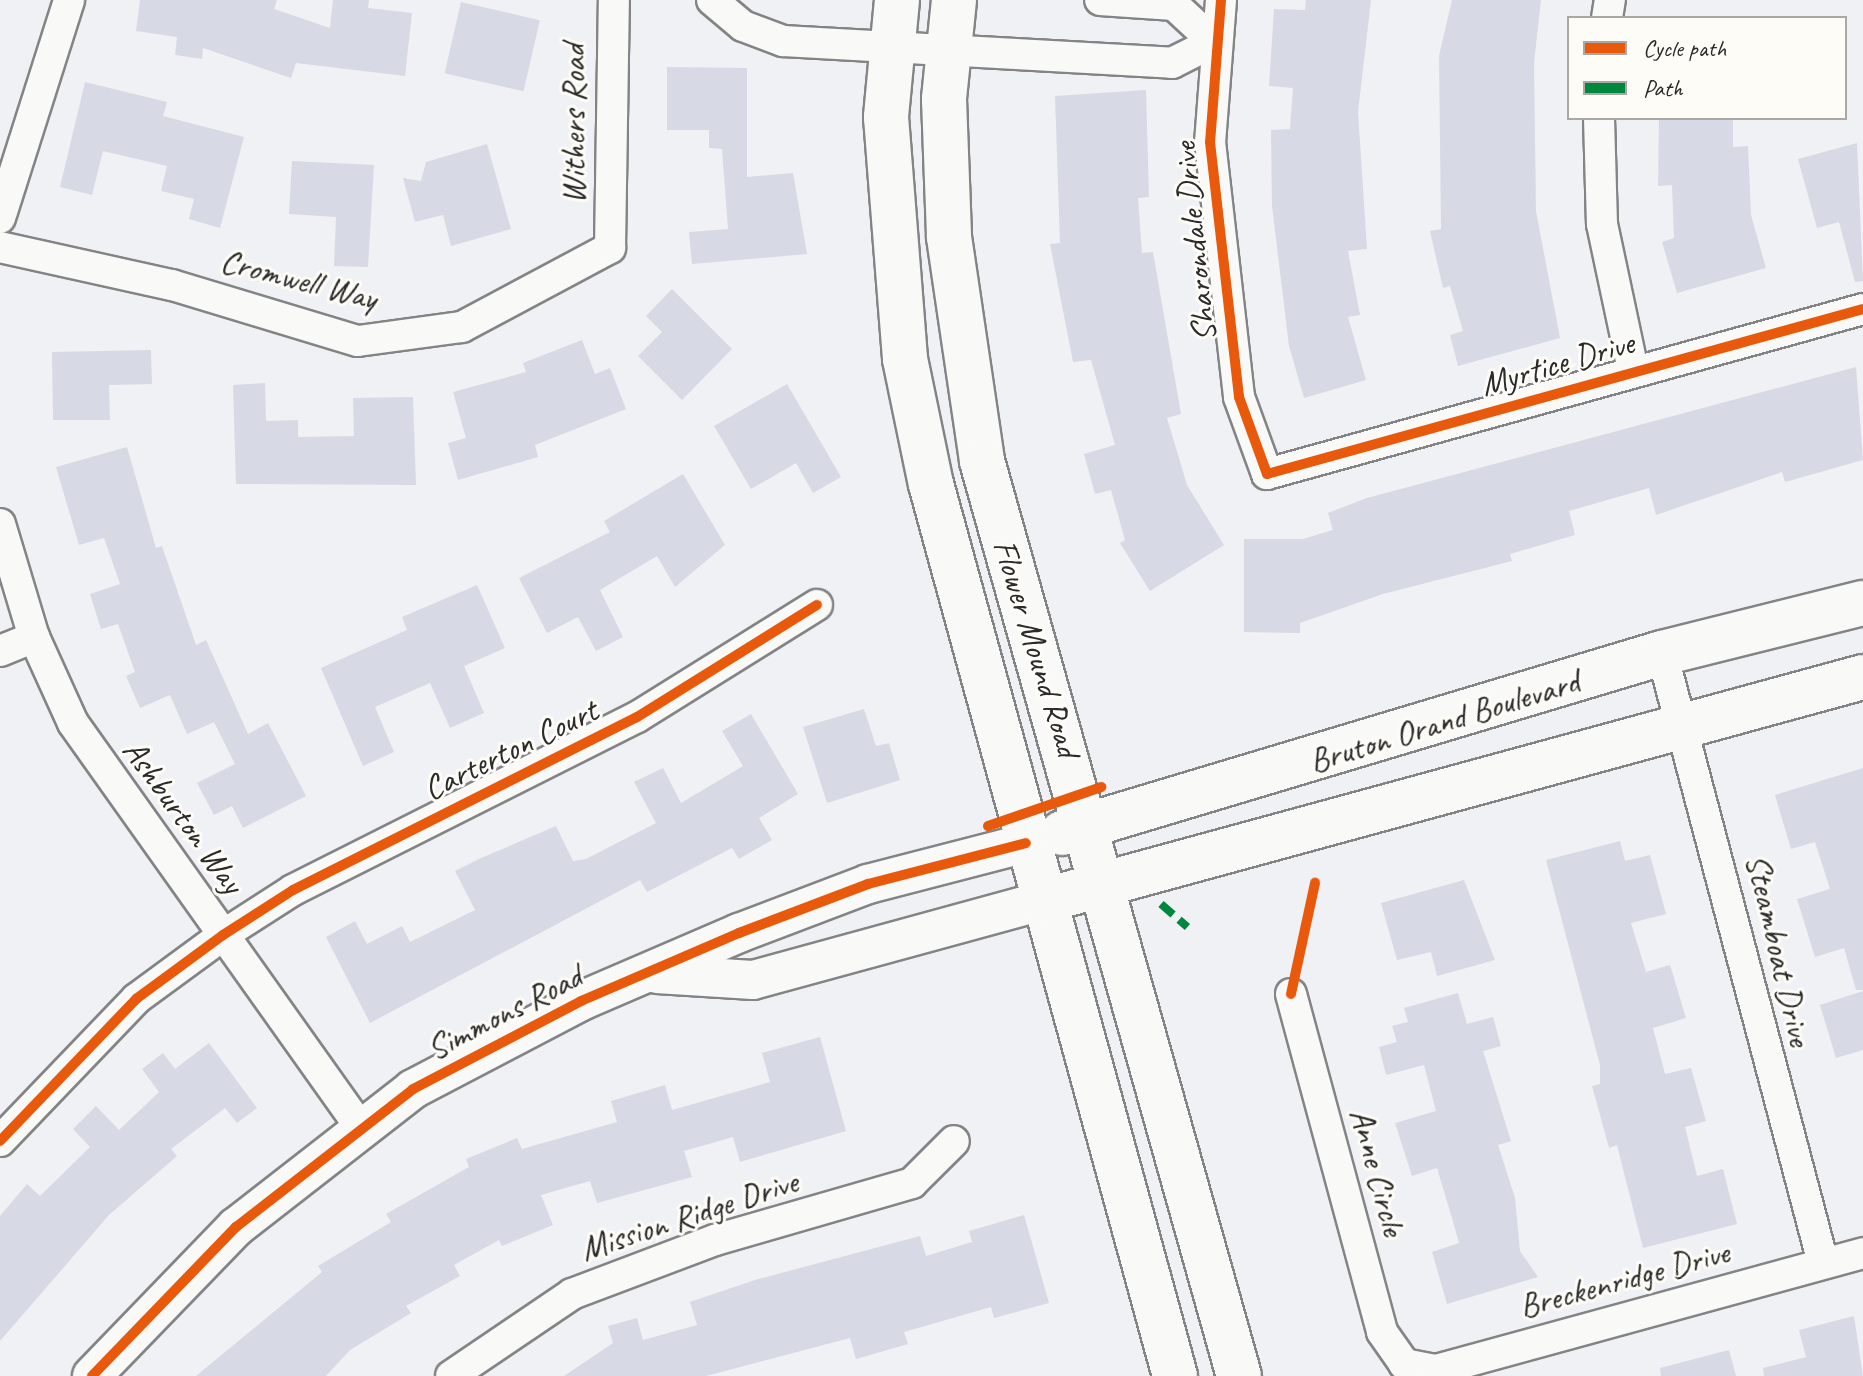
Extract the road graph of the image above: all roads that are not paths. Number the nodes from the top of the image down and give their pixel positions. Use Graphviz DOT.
graph roads {
  1 [pos="69,0"];
  2 [pos="614,0"];
  3 [pos="712,0"];
  4 [pos="897,0"];
  5 [pos="954,0"];
  6 [pos="1100,0"];
  7 [pos="1221,0"];
  8 [pos="1214,42"];
  9 [pos="890,47"];
  10 [pos="948,51"];
  11 [pos="1599,120"];
  12 [pos="0,218"];
  13 [pos="0,247"];
  14 [pos="610,248"];
  15 [pos="1863,309"];
  16 [pos="1633,370"];
  17 [pos="1267,474"];
  18 [pos="0,524"];
  19 [pos="1863,603"];
  20 [pos="817,605"];
  21 [pos="34,637"];
  22 [pos="0,651"];
  23 [pos="1662,653"];
  24 [pos="1863,677"];
  25 [pos="1683,726"];
  26 [pos="1089,826"];
  27 [pos="1026,843"];
  28 [pos="1105,884"];
  29 [pos="1042,901"];
  30 [pos="223,935"];
  31 [pos="654,974"];
  32 [pos="1291,994"];
  33 [pos="359,1126"];
  34 [pos="0,1141"];
  35 [pos="954,1141"];
  36 [pos="1863,1253"];
  37 [pos="1823,1263"];
  38 [pos="1404,1364"];
  39 [pos="457,1374"];
  40 [pos="92,1376"];
  41 [pos="1175,1376"];
  42 [pos="1239,1376"];
  1 -- 12 [label="street"];
  2 -- 14 [label="street, Withers Road"];
  3 -- 9 [label="street"];
  4 -- 9 [label="main road, Flower Mound Road"];
  5 -- 10 [label="main road, Flower Mound Road"];
  6 -- 8 [label="street"];
  7 -- 8 [label="street, Sharondale Drive"];
  8 -- 10 [label="street"];
  8 -- 17 [label="street, Sharondale Drive"];
  9 -- 10 [label="street"];
  9 -- 27 [label="main road, Flower Mound Road"];
  10 -- 26 [label="main road, Flower Mound Road"];
  11 -- 16 [label="street"];
  13 -- 14 [label="street, Cromwell Way"];
  15 -- 16 [label="street, Myrtice Drive"];
  16 -- 17 [label="street, Myrtice Drive"];
  18 -- 21 [label="street, Ashburton Way"];
  19 -- 23 [label="main road, Bruton Orand Boulevard"];
  20 -- 30 [label="street, Carterton Court"];
  21 -- 22 [label="street"];
  21 -- 30 [label="street, Ashburton Way"];
  23 -- 25 [label="street, Steamboat Drive"];
  23 -- 26 [label="main road, Bruton Orand Boulevard"];
  24 -- 25 [label="main road, Bruton Orand Boulevard"];
  25 -- 28 [label="main road, Bruton Orand Boulevard"];
  25 -- 37 [label="street, Steamboat Drive"];
  26 -- 27 [label="main road, Bruton Orand Boulevard"];
  26 -- 28 [label="main road, Flower Mound Road"];
  27 -- 29 [label="main road, Flower Mound Road"];
  27 -- 31 [label="street, Simmons Road"];
  28 -- 29 [label="main road, Bruton Orand Boulevard"];
  28 -- 42 [label="main road, Flower Mound Road"];
  29 -- 31 [label="street, Simmons Road"];
  29 -- 41 [label="main road, Flower Mound Road"];
  30 -- 33 [label="street, Ashburton Way"];
  30 -- 34 [label="street, Carterton Court"];
  31 -- 33 [label="street, Simmons Road"];
  32 -- 38 [label="street, Anne Circle"];
  33 -- 40 [label="street, Simmons Road"];
  35 -- 39 [label="street, Mission Ridge Drive"];
  36 -- 37 [label="street, Breckenridge Drive"];
  37 -- 38 [label="street, Breckenridge Drive"];
}
